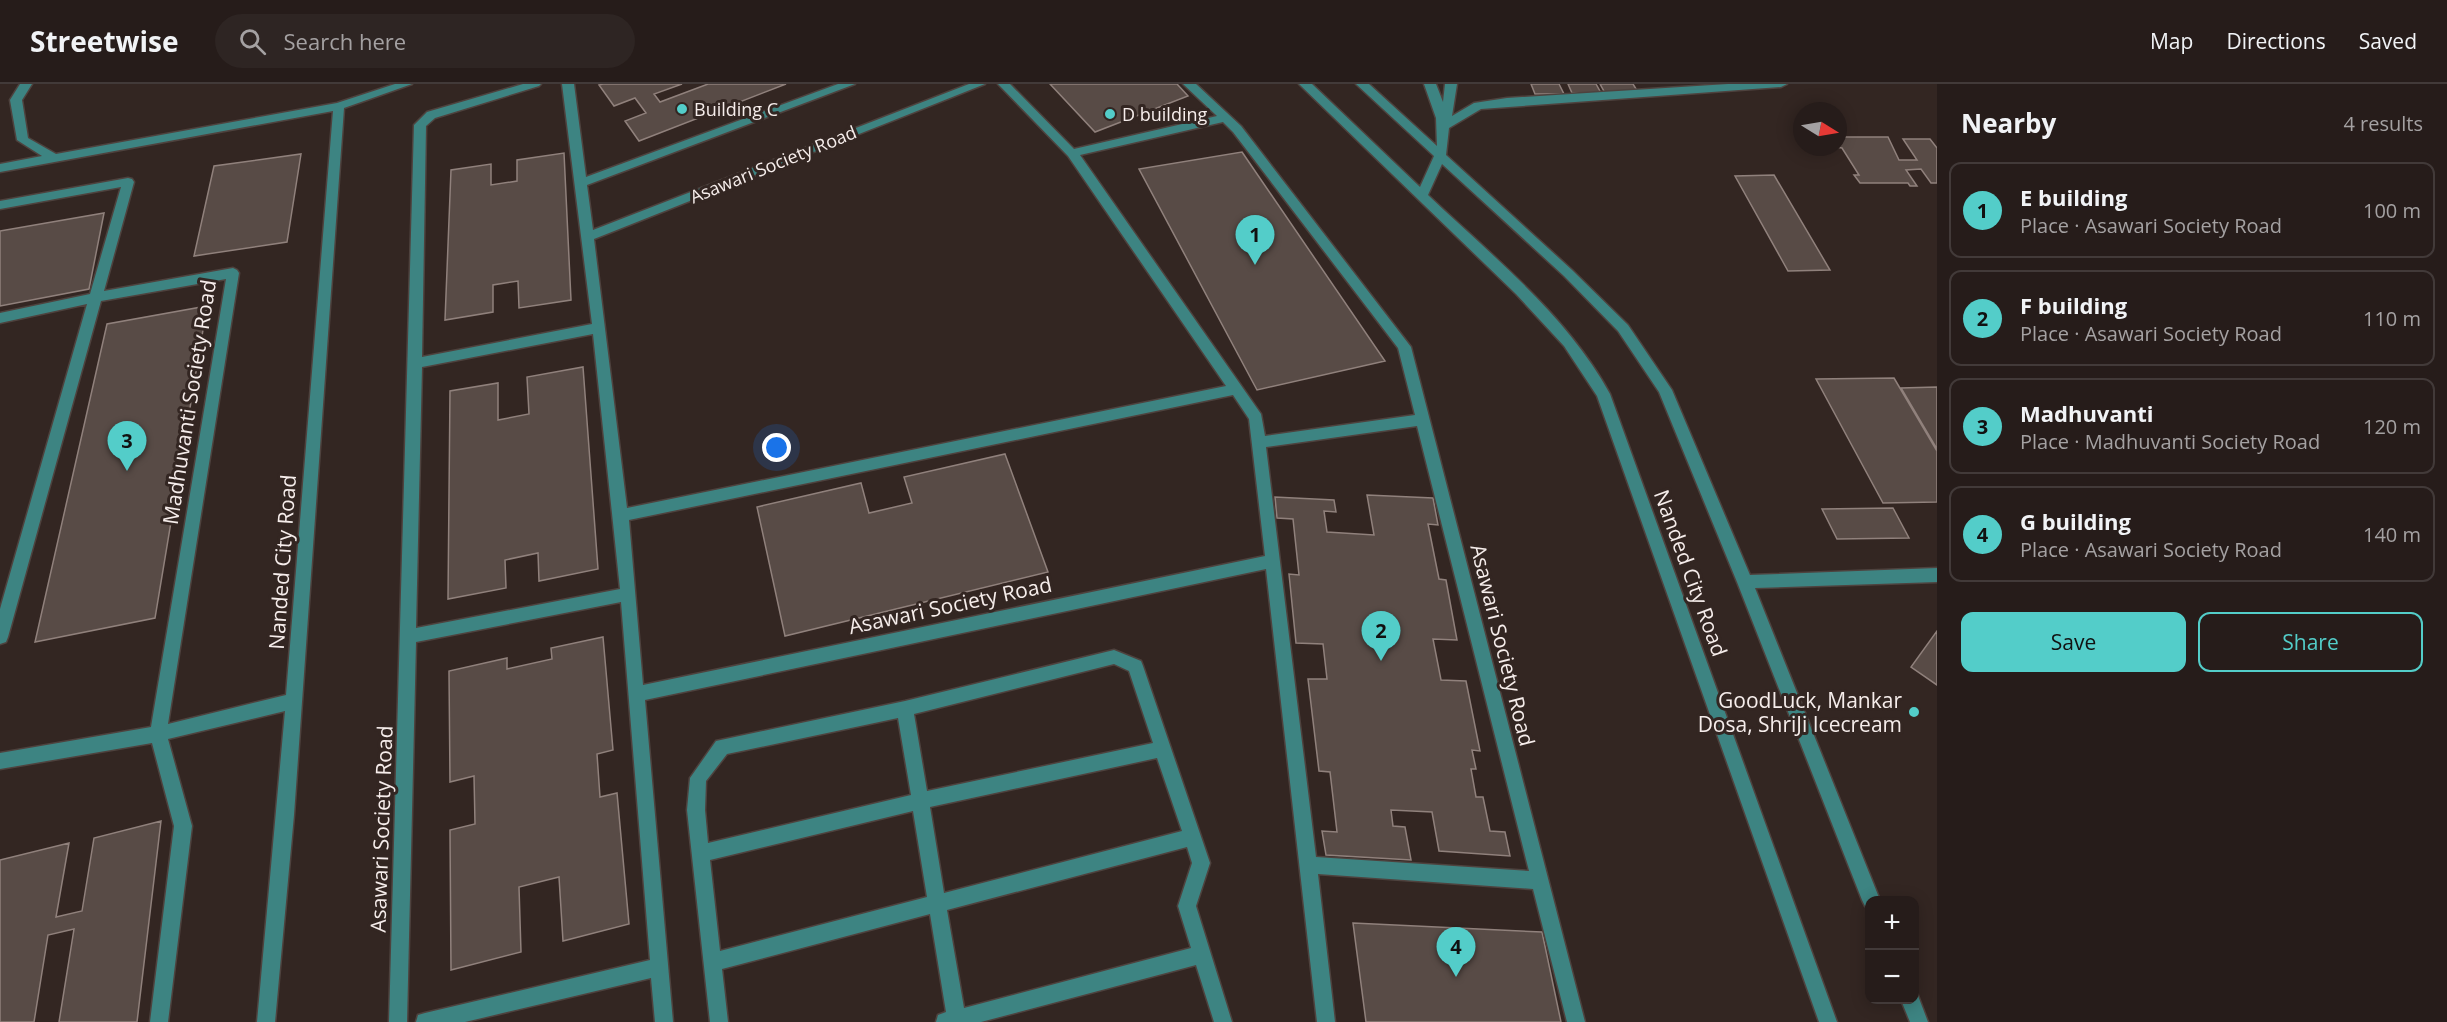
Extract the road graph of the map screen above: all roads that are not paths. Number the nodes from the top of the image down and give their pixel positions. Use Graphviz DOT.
graph roads {
  1 [pos="26,84"];
  2 [pos="406,84"];
  3 [pos="535,84"];
  4 [pos="568,84"];
  5 [pos="849,84"];
  6 [pos="979,84"];
  7 [pos="1004,84"];
  8 [pos="1189,84"];
  9 [pos="1305,84"];
  10 [pos="1362,84"];
  11 [pos="1430,84"];
  12 [pos="1451,84"];
  13 [pos="1781,84"];
  14 [pos="955,88"];
  15 [pos="339,106"];
  16 [pos="1225,118"];
  17 [pos="1445,125"];
  18 [pos="1072,153"];
  19 [pos="1440,157"];
  20 [pos="54,158"];
  21 [pos="0,168"];
  22 [pos="581,183"];
  23 [pos="1421,196"];
  24 [pos="0,205"];
  25 [pos="588,237"];
  26 [pos="96,297"];
  27 [pos="0,318"];
  28 [pos="599,328"];
  29 [pos="415,363"];
  30 [pos="1236,388"];
  31 [pos="1422,420"];
  32 [pos="1259,442"];
  33 [pos="621,515"];
  34 [pos="1273,561"];
  35 [pos="1937,575"];
  36 [pos="1745,582"];
  37 [pos="628,594"];
  38 [pos="409,636"];
  39 [pos="0,637"];
  40 [pos="636,694"];
  41 [pos="293,701"];
  42 [pos="905,710"];
  43 [pos="158,734"];
  44 [pos="1163,749"];
  45 [pos="0,761"];
  46 [pos="920,801"];
  47 [pos="1192,837"];
  48 [pos="701,853"];
  49 [pos="1308,865"];
  50 [pos="1540,881"];
  51 [pos="1869,896"];
  52 [pos="937,905"];
  53 [pos="1201,954"];
  54 [pos="713,962"];
  55 [pos="659,967"];
  56 [pos="1912,1004"];
  57 [pos="953,1021"];
  58 [pos="159,1022"];
  59 [pos="266,1022"];
  60 [pos="398,1022"];
  61 [pos="425,1022"];
  62 [pos="664,1022"];
  63 [pos="719,1022"];
  64 [pos="1223,1022"];
  65 [pos="1326,1022"];
  66 [pos="1576,1022"];
  67 [pos="1828,1022"];
  68 [pos="1919,1022"];
  1 -- 20 [label="street"];
  2 -- 15 [label="street"];
  3 -- 29 [label="street, Asawari Society Road"];
  4 -- 22 [label="street"];
  5 -- 22 [label="street"];
  6 -- 14 [label="street, Asawari Society Road"];
  7 -- 18 [label="street"];
  8 -- 16 [label="street, Asawari Society Road"];
  9 -- 23 [label="street, Nanded City Road"];
  10 -- 19 [label="street, Nanded City Road"];
  11 -- 17 [label="street"];
  12 -- 17 [label="street"];
  13 -- 17 [label="street"];
  14 -- 25 [label="street, Asawari Society Road"];
  15 -- 20 [label="street"];
  15 -- 41 [label="street, Nanded City Road"];
  16 -- 18 [label="street"];
  16 -- 31 [label="street, Asawari Society Road"];
  17 -- 19 [label="street"];
  18 -- 30 [label="street"];
  19 -- 23 [label="street"];
  19 -- 36 [label="street, Nanded City Road"];
  20 -- 21 [label="street"];
  22 -- 25 [label="street"];
  23 -- 67 [label="street, Nanded City Road"];
  24 -- 26 [label="street"];
  25 -- 28 [label="street"];
  26 -- 27 [label="street, Madhuvanti Society Road"];
  26 -- 39 [label="street"];
  26 -- 43 [label="street, Madhuvanti Society Road"];
  28 -- 29 [label="street"];
  28 -- 33 [label="street"];
  29 -- 38 [label="street, Asawari Society Road"];
  30 -- 32 [label="street"];
  30 -- 33 [label="street"];
  31 -- 32 [label="street"];
  31 -- 50 [label="street, Asawari Society Road"];
  32 -- 34 [label="street"];
  33 -- 37 [label="street"];
  34 -- 40 [label="street, Asawari Society Road"];
  34 -- 49 [label="street"];
  35 -- 36 [label="street"];
  36 -- 51 [label="street, Nanded City Road"];
  37 -- 38 [label="street"];
  37 -- 40 [label="street"];
  38 -- 60 [label="street, Asawari Society Road"];
  40 -- 55 [label="street"];
  41 -- 43 [label="street"];
  41 -- 59 [label="street, Nanded City Road"];
  42 -- 44 [label="street"];
  42 -- 46 [label="street"];
  42 -- 48 [label="street"];
  43 -- 45 [label="street"];
  43 -- 58 [label="street"];
  44 -- 46 [label="street"];
  44 -- 47 [label="street"];
  46 -- 48 [label="street"];
  46 -- 52 [label="street"];
  47 -- 52 [label="street"];
  47 -- 53 [label="street"];
  48 -- 54 [label="street"];
  49 -- 50 [label="street"];
  49 -- 65 [label="street"];
  50 -- 66 [label="street, Asawari Society Road"];
  52 -- 54 [label="street"];
  52 -- 57 [label="street"];
  53 -- 57 [label="street"];
  53 -- 64 [label="street"];
  54 -- 63 [label="street"];
  55 -- 61 [label="street"];
  55 -- 62 [label="street"];
  56 -- 68 [label="street"];
}
